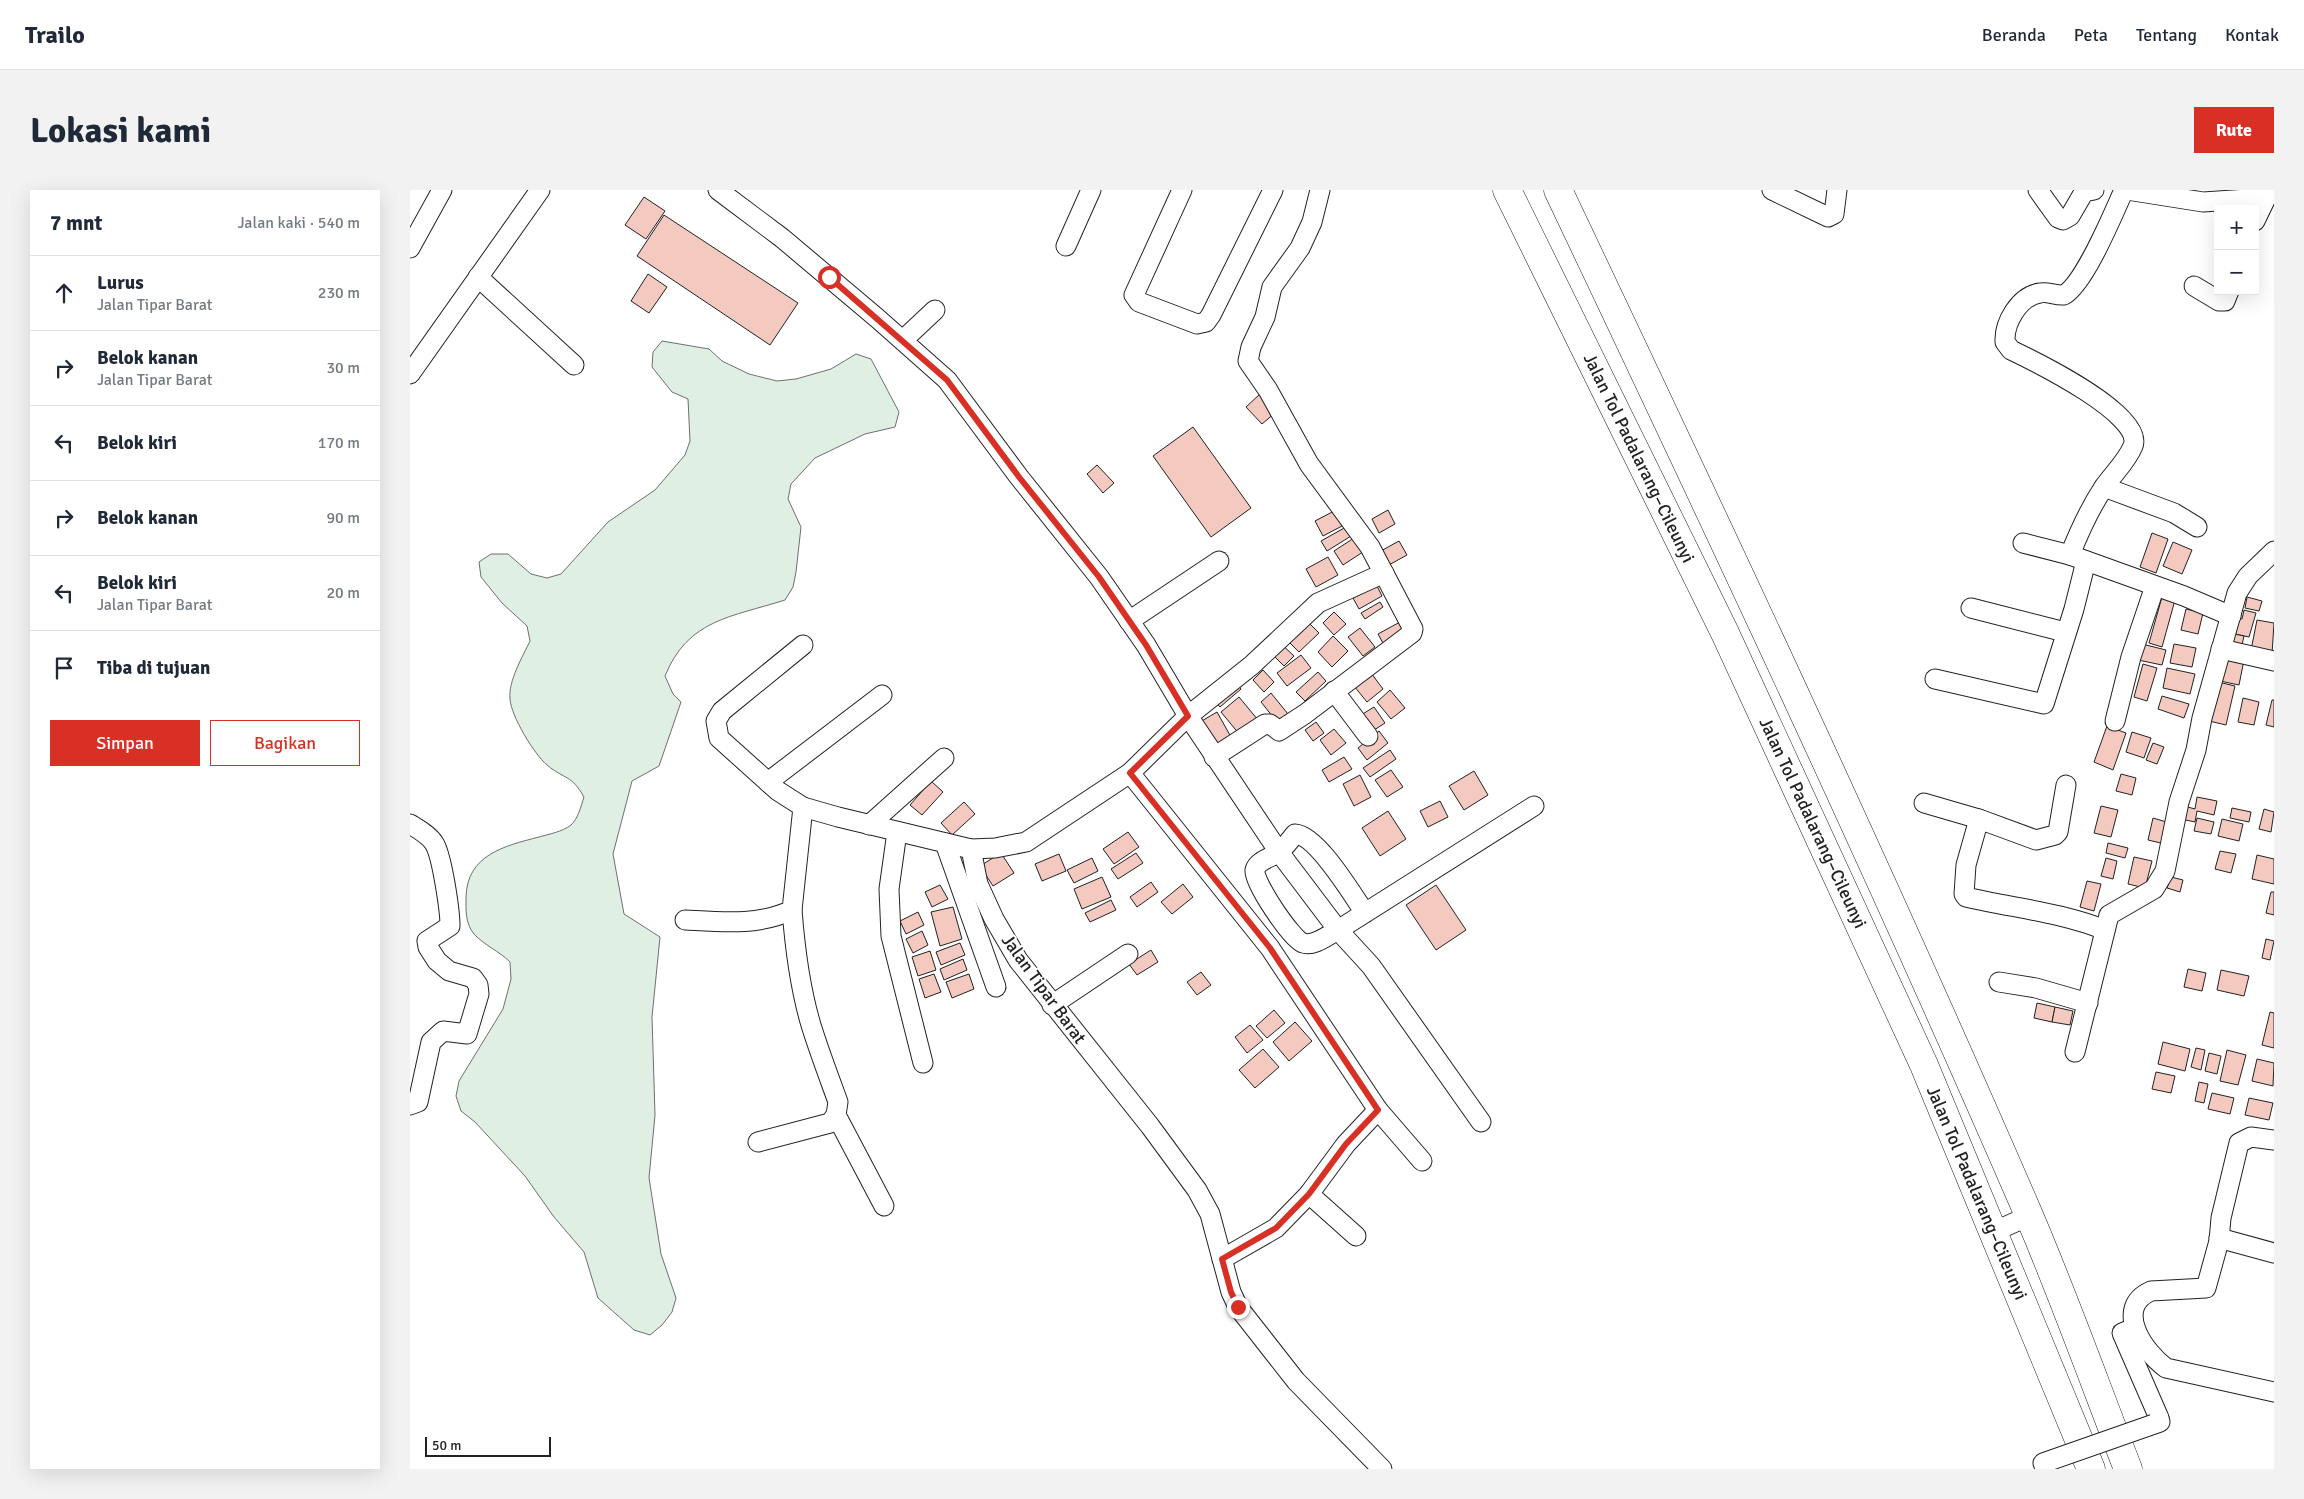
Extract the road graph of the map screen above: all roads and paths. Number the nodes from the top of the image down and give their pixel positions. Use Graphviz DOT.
graph roads {
  1 [pos="442,190"];
  2 [pos="540,190"];
  3 [pos="718,190"];
  4 [pos="1091,190"];
  5 [pos="1182,190"];
  6 [pos="1273,190"];
  7 [pos="1320,190"];
  8 [pos="1507,190"];
  9 [pos="1558,190"];
  10 [pos="1772,190"];
  11 [pos="1837,190"];
  12 [pos="2038,190"];
  13 [pos="2094,190"];
  14 [pos="2100,190"];
  15 [pos="2114,190"];
  16 [pos="2125,190"];
  17 [pos="2271,194"];
  18 [pos="2259,214"];
  19 [pos="1066,246"];
  20 [pos="410,248"];
  21 [pos="478,277"];
  22 [pos="2194,286"];
  23 [pos="2228,295"];
  24 [pos="935,310"];
  25 [pos="903,340"];
  26 [pos="574,364"];
  27 [pos="410,374"];
  28 [pos="2104,487"];
  29 [pos="2198,527"];
  30 [pos="2023,544"];
  31 [pos="2274,551"];
  32 [pos="2078,558"];
  33 [pos="1219,561"];
  34 [pos="1384,573"];
  35 [pos="2155,586"];
  36 [pos="1971,608"];
  37 [pos="2230,616"];
  38 [pos="1129,620"];
  39 [pos="2065,632"];
  40 [pos="803,645"];
  41 [pos="2221,649"];
  42 [pos="2274,661"];
  43 [pos="1935,679"];
  44 [pos="1334,691"];
  45 [pos="882,695"];
  46 [pos="1188,716"];
  47 [pos="2115,721"];
  48 [pos="1368,736"];
  49 [pos="1214,757"];
  50 [pos="944,758"];
  51 [pos="1130,773"];
  52 [pos="768,782"];
  53 [pos="2066,785"];
  54 [pos="1924,803"];
  55 [pos="1534,806"];
  56 [pos="803,807"];
  57 [pos="1979,819"];
  58 [pos="410,824"];
  59 [pos="869,825"];
  60 [pos="897,832"];
  61 [pos="946,843"];
  62 [pos="971,849"];
  63 [pos="1279,852"];
  64 [pos="792,910"];
  65 [pos="1365,913"];
  66 [pos="685,920"];
  67 [pos="1338,930"];
  68 [pos="2105,930"];
  69 [pos="1128,954"];
  70 [pos="2000,982"];
  71 [pos="996,987"];
  72 [pos="2088,1003"];
  73 [pos="1052,1005"];
  74 [pos="2075,1052"];
  75 [pos="923,1063"];
  76 [pos="410,1105"];
  77 [pos="1378,1110"];
  78 [pos="836,1115"];
  79 [pos="1481,1122"];
  80 [pos="2274,1140"];
  81 [pos="758,1142"];
  82 [pos="1422,1161"];
  83 [pos="1309,1194"];
  84 [pos="884,1206"];
  85 [pos="2029,1216"];
  86 [pos="1993,1232"];
  87 [pos="1356,1236"];
  88 [pos="2219,1238"];
  89 [pos="2274,1253"];
  90 [pos="1222,1259"];
  91 [pos="2134,1328"];
  92 [pos="2274,1392"];
  93 [pos="2045,1468"];
  94 [pos="1382,1469"];
  95 [pos="2092,1469"];
  96 [pos="2128,1469"];
  1 -- 20 [label="street"];
  2 -- 21 [label="street"];
  3 -- 25 [label="street"];
  4 -- 19 [label="street"];
  5 -- 6 [label="street"];
  7 -- 34 [label="street"];
  8 -- 86 [label="highway, Jalan Tol Padalarang–Cileunyi"];
  9 -- 85 [label="highway, Jalan Tol Padalarang–Cileunyi"];
  10 -- 11 [label="street"];
  12 -- 13 [label="street"];
  14 -- 15 [label="street"];
  16 -- 17 [label="street"];
  16 -- 28 [label="street"];
  17 -- 18 [label="street"];
  21 -- 26 [label="street"];
  21 -- 27 [label="street"];
  22 -- 23 [label="street"];
  24 -- 25 [label="street"];
  25 -- 38 [label="street"];
  28 -- 29 [label="street"];
  28 -- 32 [label="street"];
  30 -- 32 [label="street"];
  31 -- 37 [label="street"];
  32 -- 35 [label="street"];
  32 -- 39 [label="street"];
  33 -- 38 [label="street"];
  34 -- 44 [label="street"];
  34 -- 46 [label="street"];
  35 -- 37 [label="street"];
  35 -- 47 [label="street"];
  36 -- 39 [label="street"];
  37 -- 41 [label="street"];
  38 -- 46 [label="street"];
  39 -- 43 [label="street"];
  40 -- 52 [label="street"];
  41 -- 42 [label="street"];
  41 -- 68 [label="street"];
  44 -- 48 [label="street"];
  44 -- 49 [label="street"];
  45 -- 52 [label="street"];
  46 -- 49 [label="street"];
  46 -- 51 [label="street"];
  49 -- 63 [label="street"];
  50 -- 59 [label="street"];
  51 -- 62 [label="street"];
  51 -- 77 [label="street"];
  52 -- 56 [label="street"];
  53 -- 57 [label="street"];
  54 -- 57 [label="street"];
  55 -- 65 [label="street"];
  56 -- 59 [label="street"];
  56 -- 64 [label="street"];
  57 -- 68 [label="street"];
  58 -- 76 [label="street"];
  59 -- 60 [label="street"];
  60 -- 61 [label="street"];
  60 -- 75 [label="street"];
  61 -- 62 [label="street"];
  61 -- 71 [label="street"];
  62 -- 73 [label="street, Jalan Tipar Barat"];
  63 -- 65 [label="street"];
  63 -- 67 [label="street"];
  63 -- 67 [label="street"];
  64 -- 66 [label="street"];
  64 -- 78 [label="street"];
  65 -- 67 [label="street"];
  67 -- 79 [label="street"];
  68 -- 72 [label="street"];
  69 -- 73 [label="street"];
  70 -- 72 [label="street"];
  72 -- 74 [label="street"];
  73 -- 90 [label="street, Jalan Tipar Barat"];
  77 -- 82 [label="street"];
  77 -- 83 [label="street"];
  78 -- 81 [label="street"];
  78 -- 84 [label="street"];
  80 -- 88 [label="street"];
  83 -- 87 [label="street"];
  83 -- 90 [label="street"];
  85 -- 86 [label="street"];
  85 -- 96 [label="highway, Jalan Tol Padalarang–Cileunyi"];
  86 -- 95 [label="highway, Jalan Tol Padalarang–Cileunyi"];
  88 -- 89 [label="street"];
  88 -- 91 [label="street"];
  90 -- 94 [label="street, Jalan Tipar Barat"];
  91 -- 92 [label="street"];
  91 -- 93 [label="street, bridge"];
}
